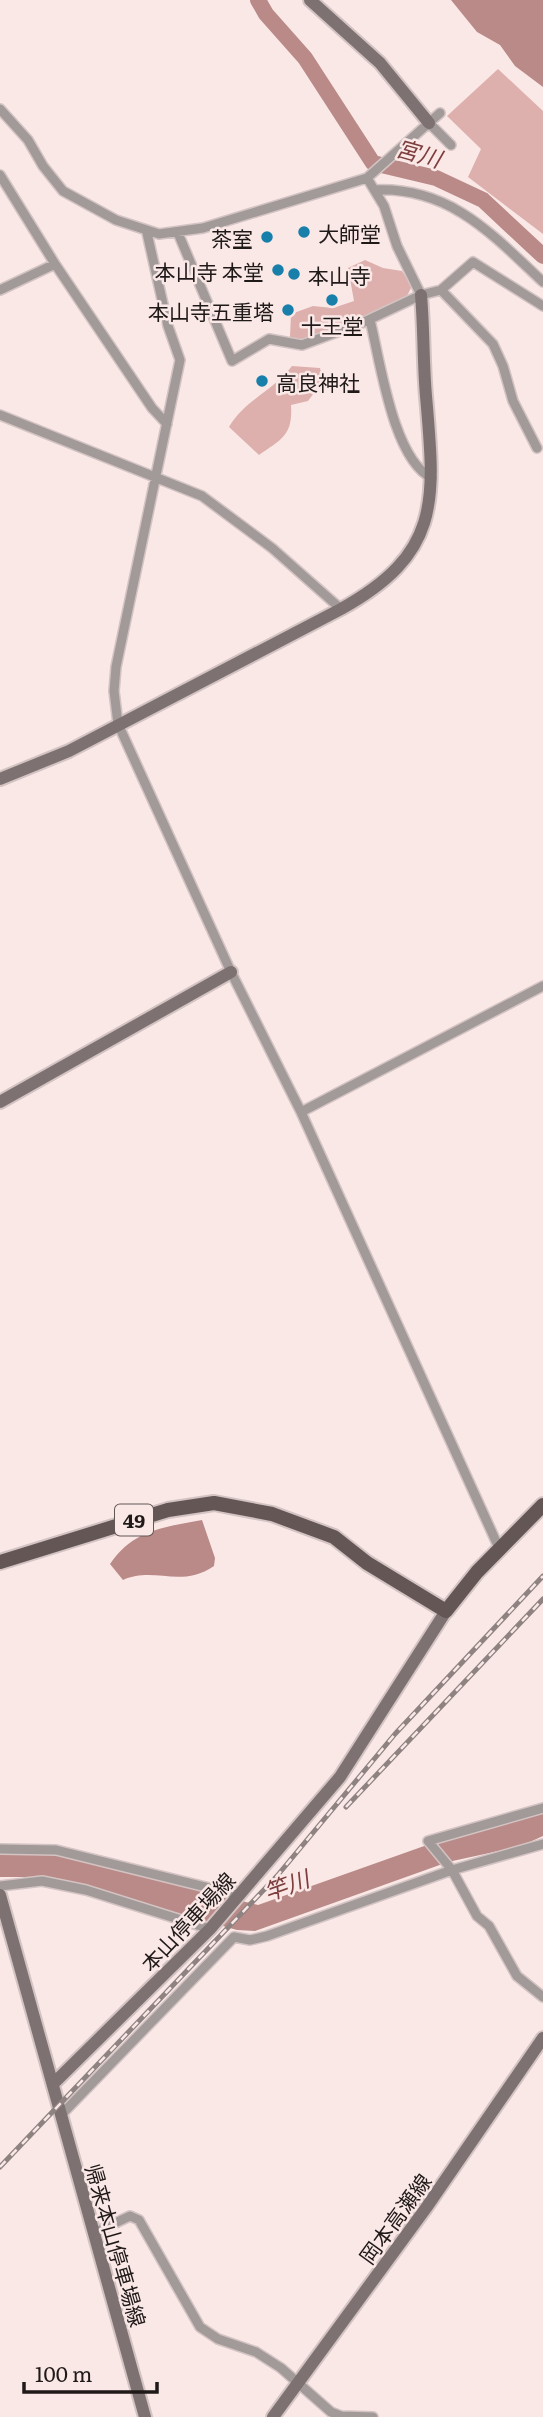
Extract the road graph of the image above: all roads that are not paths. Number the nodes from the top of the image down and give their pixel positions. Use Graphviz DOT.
graph roads {
  1 [pos="310,0"];
  2 [pos="0,109"];
  3 [pos="440,113"];
  4 [pos="429,123"];
  5 [pos="451,145"];
  6 [pos="0,175"];
  7 [pos="369,177"];
  8 [pos="375,190"];
  9 [pos="147,233"];
  10 [pos="178,233"];
  11 [pos="55,264"];
  12 [pos="543,282"];
  13 [pos="0,290"];
  14 [pos="441,290"];
  15 [pos="421,295"];
  16 [pos="543,306"];
  17 [pos="370,320"];
  18 [pos="0,415"];
  19 [pos="167,424"];
  20 [pos="537,448"];
  21 [pos="155,477"];
  22 [pos="432,478"];
  23 [pos="341,609"];
  24 [pos="118,724"];
  25 [pos="0,779"];
  26 [pos="231,972"];
  27 [pos="543,986"];
  28 [pos="0,1102"];
  29 [pos="301,1112"];
  30 [pos="543,1505"];
  31 [pos="499,1548"];
  32 [pos="0,1562"];
  33 [pos="446,1611"];
  34 [pos="543,1808"];
  35 [pos="543,1844"];
  36 [pos="0,1849"];
  37 [pos="450,1868"];
  38 [pos="0,1886"];
  39 [pos="0,1895"];
  40 [pos="238,1895"];
  41 [pos="209,1929"];
  42 [pos="543,1997"];
  43 [pos="543,2038"];
  44 [pos="53,2084"];
  45 [pos="61,2115"];
  46 [pos="94,2233"];
  47 [pos="298,2381"];
  48 [pos="145,2417"];
  49 [pos="273,2417"];
  50 [pos="341,2417"];
  51 [pos="373,2417"];
  1 -- 4 [label="main road"];
  2 -- 9 [label="street"];
  3 -- 4 [label="street"];
  4 -- 5 [label="street"];
  4 -- 7 [label="street"];
  6 -- 11 [label="street"];
  7 -- 8 [label="street"];
  7 -- 10 [label="street"];
  8 -- 12 [label="street"];
  8 -- 15 [label="street"];
  9 -- 10 [label="street"];
  9 -- 19 [label="street"];
  10 -- 17 [label="street"];
  11 -- 13 [label="street"];
  11 -- 19 [label="street"];
  14 -- 15 [label="street"];
  14 -- 16 [label="street"];
  14 -- 20 [label="street"];
  15 -- 17 [label="street"];
  15 -- 22 [label="main road"];
  17 -- 22 [label="street"];
  18 -- 21 [label="street"];
  19 -- 21 [label="street"];
  21 -- 23 [label="street"];
  21 -- 24 [label="street"];
  22 -- 23 [label="main road"];
  23 -- 24 [label="main road"];
  24 -- 25 [label="main road"];
  24 -- 26 [label="street"];
  26 -- 28 [label="main road"];
  26 -- 29 [label="street"];
  27 -- 29 [label="street"];
  29 -- 31 [label="street"];
  30 -- 31 [label="main road"];
  31 -- 33 [label="main road"];
  32 -- 33 [label="main road, 49"];
  33 -- 40 [label="main road, 本山停車場線"];
  34 -- 37 [label="street"];
  35 -- 37 [label="street"];
  36 -- 40 [label="street"];
  37 -- 42 [label="street"];
  37 -- 45 [label="street"];
  38 -- 41 [label="street"];
  39 -- 44 [label="main road"];
  40 -- 41 [label="main road, 本山停車場線"];
  41 -- 44 [label="main road, 本山停車場線"];
  43 -- 47 [label="main road, 岡本高瀬線"];
  44 -- 45 [label="main road, 帰来本山停車場線"];
  45 -- 46 [label="main road, 帰来本山停車場線"];
  46 -- 47 [label="street"];
  46 -- 48 [label="main road, 帰来本山停車場線"];
  47 -- 49 [label="main road, 岡本高瀬線"];
  47 -- 50 [label="street"];
  50 -- 51 [label="street"];
}
